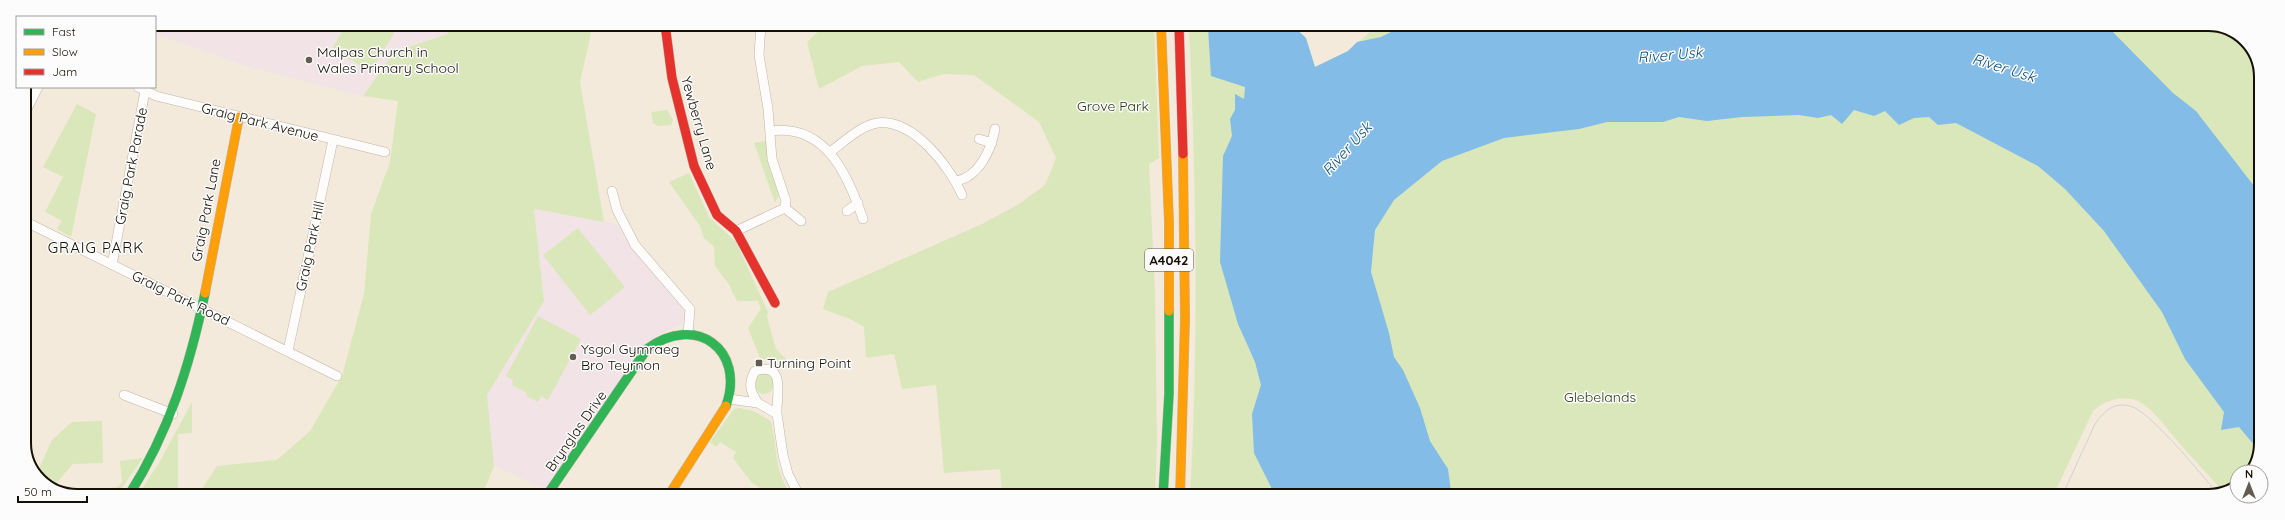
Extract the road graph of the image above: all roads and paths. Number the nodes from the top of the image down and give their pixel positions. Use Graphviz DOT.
graph roads {
  1 [pos="666,31"];
  2 [pos="761,31"];
  3 [pos="1161,31"];
  4 [pos="1179,31"];
  5 [pos="38,88"];
  6 [pos="142,89"];
  7 [pos="31,101"];
  8 [pos="239,117"];
  9 [pos="995,129"];
  10 [pos="771,131"];
  11 [pos="979,139"];
  12 [pos="333,140"];
  13 [pos="992,143"];
  14 [pos="385,152"];
  15 [pos="830,152"];
  16 [pos="956,181"];
  17 [pos="612,191"];
  18 [pos="962,195"];
  19 [pos="858,203"];
  20 [pos="785,208"];
  21 [pos="847,211"];
  22 [pos="863,219"];
  23 [pos="801,222"];
  24 [pos="31,224"];
  25 [pos="736,231"];
  26 [pos="112,265"];
  27 [pos="775,303"];
  28 [pos="202,308"];
  29 [pos="688,334"];
  30 [pos="288,351"];
  31 [pos="337,376"];
  32 [pos="124,394"];
  33 [pos="729,398"];
  34 [pos="758,403"];
  35 [pos="173,414"];
  36 [pos="778,414"];
  37 [pos="132,489"];
  38 [pos="551,489"];
  39 [pos="673,489"];
  40 [pos="796,489"];
  41 [pos="1163,489"];
  42 [pos="1180,489"];
  1 -- 25 [label="main road, Yewberry Lane"];
  2 -- 10 [label="street"];
  3 -- 41 [label="main road, A4042"];
  4 -- 42 [label="main road, A4042"];
  5 -- 7 [label="street"];
  6 -- 8 [label="street, Graig Park Avenue"];
  6 -- 26 [label="street, Graig Park Parade"];
  8 -- 12 [label="street, Graig Park Avenue"];
  8 -- 28 [label="main road, Graig Park Lane"];
  9 -- 13 [label="street"];
  10 -- 15 [label="street"];
  10 -- 20 [label="street"];
  11 -- 13 [label="street"];
  12 -- 14 [label="street, Graig Park Avenue"];
  12 -- 30 [label="street, Graig Park Hill"];
  13 -- 16 [label="street"];
  15 -- 16 [label="street"];
  15 -- 19 [label="street"];
  16 -- 18 [label="street"];
  17 -- 29 [label="street"];
  19 -- 21 [label="street"];
  19 -- 22 [label="street"];
  20 -- 23 [label="street"];
  20 -- 25 [label="street"];
  24 -- 26 [label="street, Graig Park Road"];
  25 -- 27 [label="main road, Yewberry Lane"];
  26 -- 28 [label="street, Graig Park Road"];
  28 -- 30 [label="street, Graig Park Road"];
  28 -- 35 [label="main road, Graig Park Lane"];
  29 -- 33 [label="main road, Brynglas Drive"];
  29 -- 38 [label="main road, Brynglas Drive"];
  30 -- 31 [label="street, Graig Park Road"];
  32 -- 35 [label="street"];
  33 -- 34 [label="street"];
  33 -- 39 [label="main road, Brynglas Drive"];
  34 -- 36 [label="street"];
  34 -- 36 [label="street"];
  35 -- 37 [label="main road, Graig Park Lane"];
  36 -- 40 [label="street"];
}
